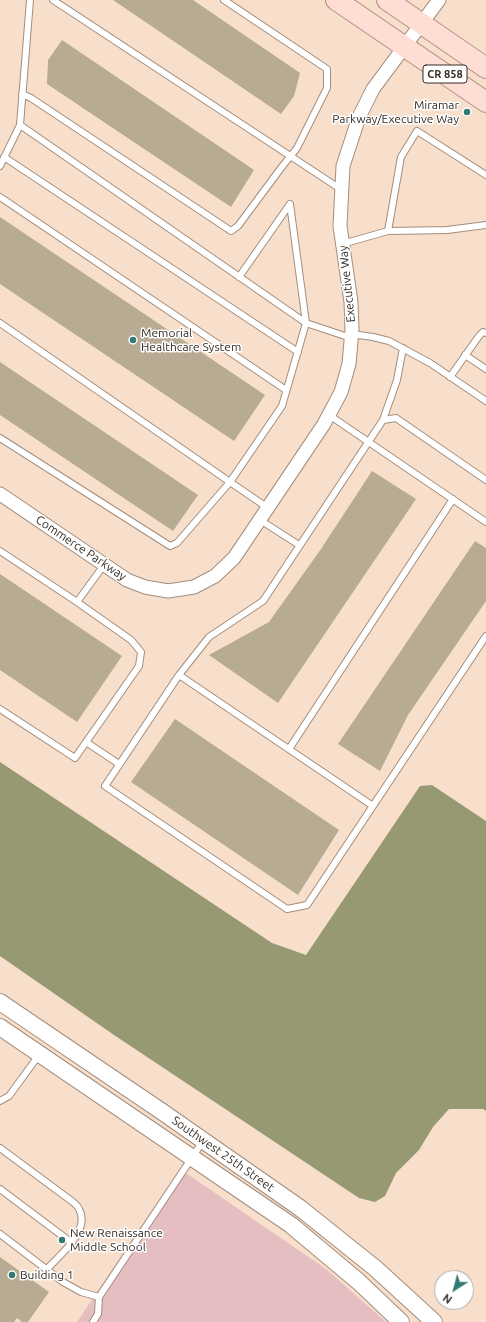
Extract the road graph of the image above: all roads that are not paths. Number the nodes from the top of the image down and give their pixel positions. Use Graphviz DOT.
graph roads {
  1 [pos="30,0"];
  2 [pos="53,0"];
  3 [pos="224,0"];
  4 [pos="336,0"];
  5 [pos="387,0"];
  6 [pos="439,0"];
  7 [pos="421,24"];
  8 [pos="405,46"];
  9 [pos="486,68"];
  10 [pos="22,94"];
  11 [pos="486,102"];
  12 [pos="20,125"];
  13 [pos="290,156"];
  14 [pos="4,158"];
  15 [pos="0,166"];
  16 [pos="486,175"];
  17 [pos="342,190"];
  18 [pos="0,196"];
  19 [pos="486,225"];
  20 [pos="388,231"];
  21 [pos="342,244"];
  22 [pos="240,277"];
  23 [pos="0,323"];
  24 [pos="306,323"];
  25 [pos="486,333"];
  26 [pos="351,336"];
  27 [pos="403,348"];
  28 [pos="298,352"];
  29 [pos="466,355"];
  30 [pos="486,369"];
  31 [pos="450,377"];
  32 [pos="286,390"];
  33 [pos="486,401"];
  34 [pos="329,415"];
  35 [pos="383,420"];
  36 [pos="0,438"];
  37 [pos="368,441"];
  38 [pos="486,480"];
  39 [pos="230,482"];
  40 [pos="0,494"];
  41 [pos="453,499"];
  42 [pos="268,508"];
  43 [pos="260,520"];
  44 [pos="486,522"];
  45 [pos="299,545"];
  46 [pos="0,551"];
  47 [pos="104,564"];
  48 [pos="168,591"];
  49 [pos="77,602"];
  50 [pos="486,636"];
  51 [pos="179,675"];
  52 [pos="0,709"];
  53 [pos="86,742"];
  54 [pos="289,749"];
  55 [pos="119,764"];
  56 [pos="373,806"];
  57 [pos="0,1002"];
  58 [pos="0,1027"];
  59 [pos="40,1054"];
  60 [pos="0,1101"];
  61 [pos="203,1141"];
  62 [pos="0,1148"];
  63 [pos="192,1156"];
  64 [pos="0,1189"];
  65 [pos="0,1234"];
  66 [pos="72,1243"];
  67 [pos="47,1269"];
  68 [pos="99,1297"];
  69 [pos="93,1322"];
  70 [pos="401,1322"];
  71 [pos="434,1322"];
  1 -- 10 [label="lane"];
  2 -- 13 [label="lane"];
  3 -- 13 [label="lane"];
  4 -- 8 [label="main road, CR 858"];
  5 -- 7 [label="main road, CR 858"];
  6 -- 7 [label="street, Executive Way"];
  7 -- 8 [label="street, Executive Way"];
  7 -- 9 [label="main road, CR 858"];
  8 -- 11 [label="main road, CR 858"];
  8 -- 17 [label="street, Executive Way"];
  10 -- 12 [label="lane"];
  10 -- 13 [label="lane"];
  12 -- 14 [label="lane"];
  12 -- 22 [label="lane"];
  13 -- 17 [label="lane"];
  14 -- 15 [label="lane"];
  14 -- 28 [label="lane"];
  16 -- 20 [label="lane"];
  17 -- 21 [label="street, Executive Way"];
  18 -- 32 [label="lane"];
  19 -- 20 [label="lane"];
  20 -- 21 [label="lane"];
  21 -- 26 [label="street, Executive Way"];
  22 -- 24 [label="lane"];
  22 -- 24 [label="lane"];
  23 -- 39 [label="lane"];
  24 -- 26 [label="lane"];
  24 -- 28 [label="lane"];
  25 -- 29 [label="lane"];
  26 -- 27 [label="lane"];
  26 -- 34 [label="street, Executive Way"];
  27 -- 31 [label="lane"];
  27 -- 35 [label="lane"];
  28 -- 32 [label="lane"];
  29 -- 30 [label="lane"];
  29 -- 31 [label="lane"];
  31 -- 33 [label="lane"];
  32 -- 39 [label="lane"];
  34 -- 37 [label="lane"];
  34 -- 42 [label="street, Executive Way"];
  35 -- 37 [label="lane"];
  35 -- 38 [label="lane"];
  36 -- 39 [label="lane"];
  37 -- 41 [label="lane"];
  37 -- 45 [label="lane"];
  39 -- 42 [label="lane"];
  40 -- 47 [label="street, Commerce Parkway"];
  41 -- 44 [label="lane"];
  41 -- 54 [label="lane"];
  42 -- 43 [label="street, Executive Way"];
  43 -- 45 [label="lane"];
  43 -- 48 [label="street, Executive Way"];
  45 -- 51 [label="lane"];
  46 -- 49 [label="lane"];
  47 -- 48 [label="street, Commerce Parkway"];
  47 -- 49 [label="lane"];
  49 -- 53 [label="lane"];
  50 -- 56 [label="lane"];
  51 -- 54 [label="lane"];
  51 -- 55 [label="lane"];
  52 -- 53 [label="lane"];
  53 -- 55 [label="lane"];
  54 -- 56 [label="lane"];
  55 -- 56 [label="lane"];
  57 -- 61 [label="street, Southwest 25th Street"];
  58 -- 59 [label="street, Southwest 25th Street"];
  59 -- 60 [label="lane"];
  59 -- 63 [label="street, Southwest 25th Street"];
  61 -- 63 [label="lane"];
  61 -- 71 [label="street, Southwest 25th Street"];
  62 -- 66 [label="lane"];
  63 -- 68 [label="lane"];
  63 -- 70 [label="street, Southwest 25th Street"];
  64 -- 66 [label="lane"];
  65 -- 67 [label="lane"];
  66 -- 67 [label="lane"];
  67 -- 68 [label="lane"];
  68 -- 69 [label="lane"];
}
